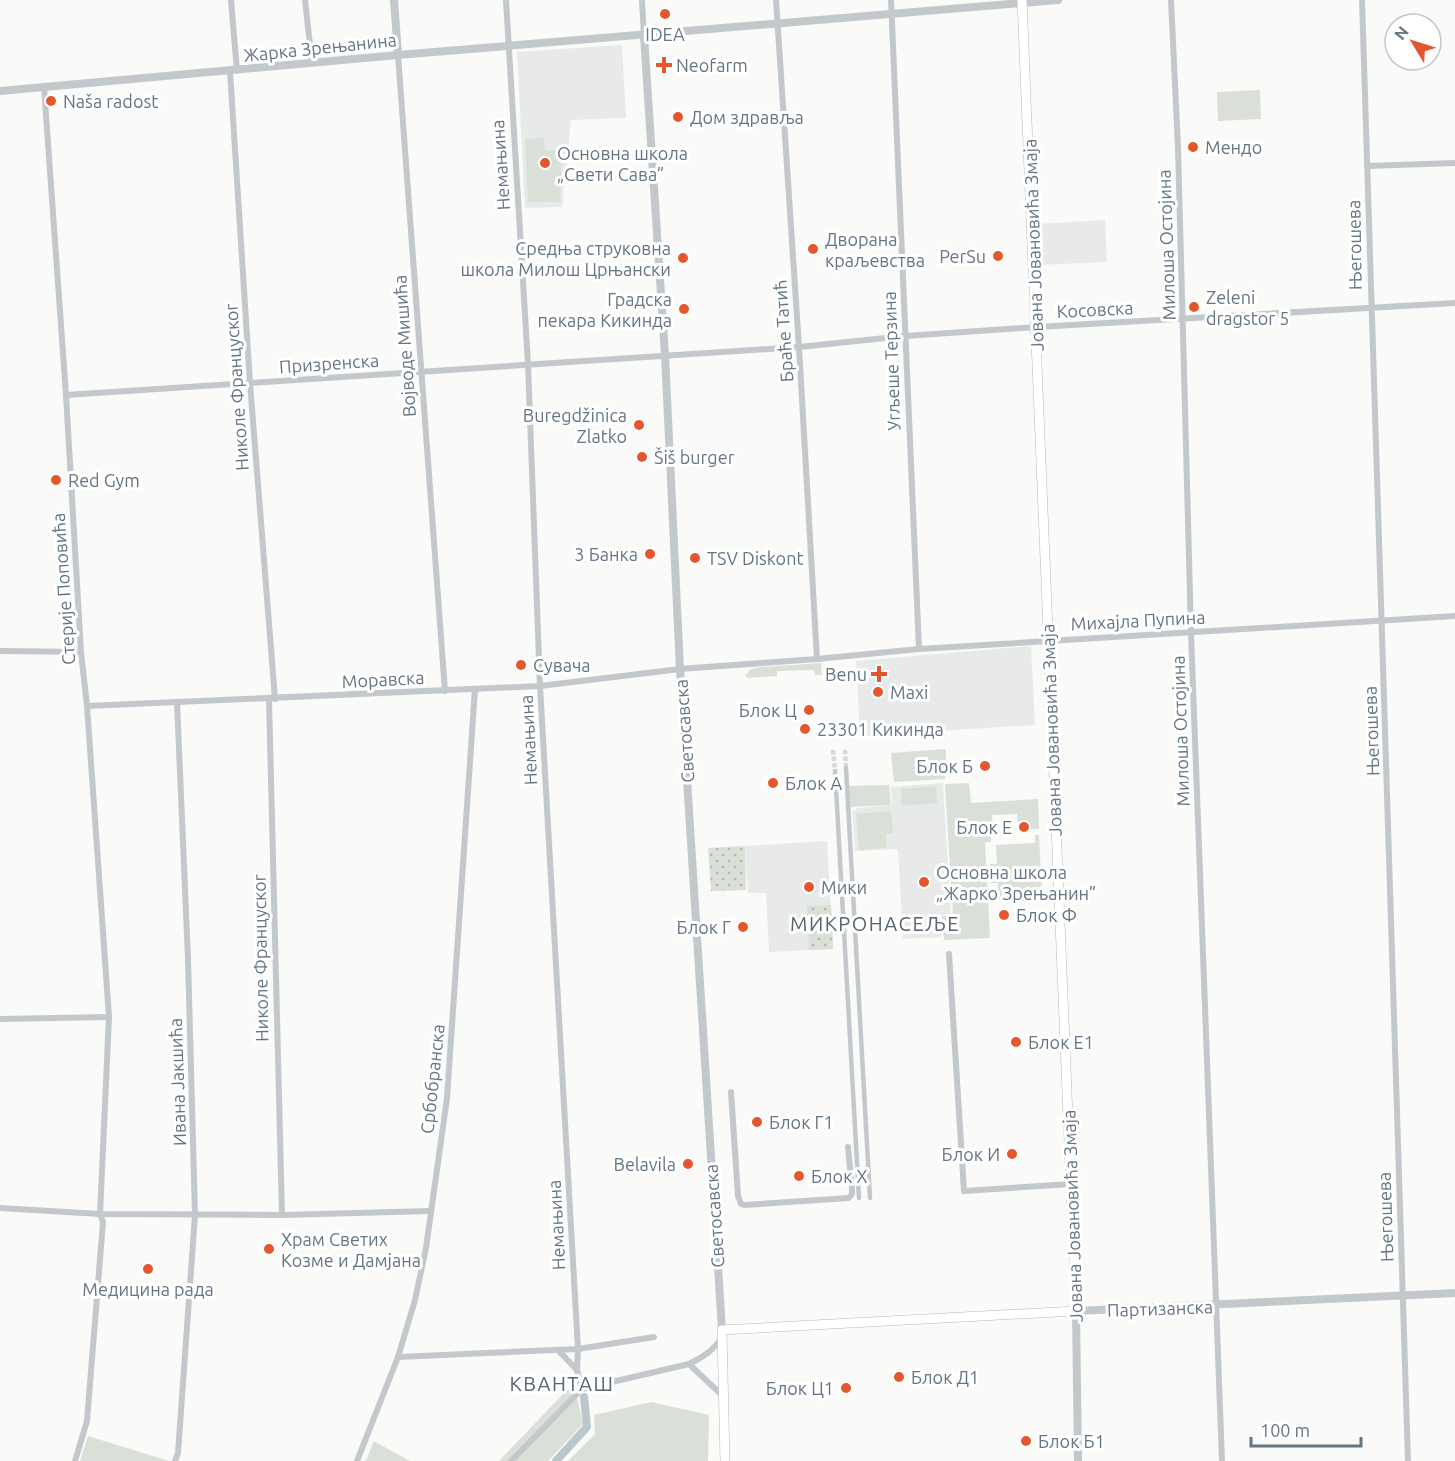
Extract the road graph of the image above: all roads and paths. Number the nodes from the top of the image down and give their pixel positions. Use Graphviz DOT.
graph roads {
  1 [pos="231,0"];
  2 [pos="305,0"];
  3 [pos="394,0"];
  4 [pos="506,0"];
  5 [pos="642,0"];
  6 [pos="776,0"];
  7 [pos="891,0"];
  8 [pos="1058,0"];
  9 [pos="1171,0"];
  10 [pos="1362,0"];
  11 [pos="1022,1"];
  12 [pos="891,14"];
  13 [pos="778,23"];
  14 [pos="644,36"];
  15 [pos="508,47"];
  16 [pos="398,55"];
  17 [pos="312,63"];
  18 [pos="234,71"];
  19 [pos="44,87"];
  20 [pos="0,91"];
  21 [pos="1455,163"];
  22 [pos="1367,166"];
  23 [pos="1455,303"];
  24 [pos="1371,308"];
  25 [pos="1183,320"];
  26 [pos="1037,327"];
  27 [pos="904,336"];
  28 [pos="799,347"];
  29 [pos="665,355"];
  30 [pos="528,364"];
  31 [pos="421,372"];
  32 [pos="250,383"];
  33 [pos="66,395"];
  34 [pos="1455,616"];
  35 [pos="1382,621"];
  36 [pos="1191,633"];
  37 [pos="1047,640"];
  38 [pos="919,649"];
  39 [pos="0,651"];
  40 [pos="81,652"];
  41 [pos="817,659"];
  42 [pos="680,669"];
  43 [pos="540,686"];
  44 [pos="475,689"];
  45 [pos="445,691"];
  46 [pos="272,700"];
  47 [pos="177,702"];
  48 [pos="87,706"];
  49 [pos="846,768"];
  50 [pos="835,771"];
  51 [pos="950,954"];
  52 [pos="109,1017"];
  53 [pos="0,1019"];
  54 [pos="731,1092"];
  55 [pos="848,1147"];
  56 [pos="1071,1184"];
  57 [pos="859,1198"];
  58 [pos="870,1198"];
  59 [pos="0,1208"];
  60 [pos="430,1211"];
  61 [pos="100,1214"];
  62 [pos="195,1215"];
  63 [pos="282,1215"];
  64 [pos="1455,1293"];
  65 [pos="1402,1296"];
  66 [pos="1217,1306"];
  67 [pos="1076,1311"];
  68 [pos="722,1333"];
  69 [pos="654,1337"];
  70 [pos="578,1349"];
  71 [pos="558,1350"];
  72 [pos="398,1358"];
  73 [pos="689,1364"];
  74 [pos="577,1370"];
  75 [pos="582,1389"];
  76 [pos="725,1398"];
  77 [pos="75,1461"];
  78 [pos="176,1461"];
  79 [pos="357,1461"];
  80 [pos="511,1461"];
  81 [pos="725,1461"];
  82 [pos="1078,1461"];
  83 [pos="1222,1461"];
  84 [pos="1408,1461"];
  1 -- 18 [label="street, Николе Француског"];
  2 -- 17 [label="street"];
  3 -- 16 [label="street, Војводе Мишића"];
  4 -- 15 [label="street, Немањина"];
  5 -- 14 [label="street, Светосавска"];
  6 -- 13 [label="street, Браће Татић"];
  7 -- 12 [label="street, Угљеше Терзина"];
  8 -- 11 [label="street, Жарка Зрењанина"];
  9 -- 25 [label="street, Милоша Остојина"];
  10 -- 22 [label="street, Његошева"];
  11 -- 12 [label="street, Жарка Зрењанина"];
  11 -- 26 [label="main road, Јована Јовановића Змаја"];
  12 -- 13 [label="street, Жарка Зрењанина"];
  12 -- 27 [label="street, Угљеше Терзина"];
  13 -- 14 [label="street, Жарка Зрењанина"];
  13 -- 28 [label="street, Браће Татић"];
  14 -- 15 [label="street, Жарка Зрењанина"];
  14 -- 29 [label="street, Светосавска"];
  15 -- 16 [label="street, Жарка Зрењанина"];
  15 -- 30 [label="street, Немањина"];
  16 -- 17 [label="street, Жарка Зрењанина"];
  16 -- 31 [label="street, Војводе Мишића"];
  17 -- 18 [label="street, Жарка Зрењанина"];
  18 -- 19 [label="street, Жарка Зрењанина"];
  18 -- 32 [label="street, Николе Француског"];
  19 -- 20 [label="street, Жарка Зрењанина"];
  19 -- 33 [label="street, Стерије Поповића"];
  21 -- 22 [label="street"];
  22 -- 24 [label="street, Његошева"];
  23 -- 24 [label="street, Косовска"];
  24 -- 25 [label="street, Косовска"];
  24 -- 35 [label="street, Његошева"];
  25 -- 26 [label="street, Косовска"];
  25 -- 36 [label="street, Милоша Остојина"];
  26 -- 27 [label="street, Косовска"];
  26 -- 37 [label="main road, Јована Јовановића Змаја"];
  27 -- 28 [label="street, Косовска"];
  27 -- 38 [label="street, Угљеше Терзина"];
  28 -- 29 [label="street, Косовска"];
  28 -- 41 [label="street, Браће Татић"];
  29 -- 30 [label="street, Призренска"];
  29 -- 42 [label="street, Светосавска"];
  30 -- 31 [label="street, Призренска"];
  30 -- 43 [label="street, Немањина"];
  31 -- 32 [label="street, Призренска"];
  31 -- 45 [label="street, Војводе Мишића"];
  32 -- 33 [label="street, Призренска"];
  32 -- 46 [label="street, Николе Француског"];
  33 -- 40 [label="street, Стерије Поповића"];
  34 -- 35 [label="street, Михајла Пупина"];
  35 -- 36 [label="street, Михајла Пупина"];
  35 -- 65 [label="street, Његошева"];
  36 -- 37 [label="street, Михајла Пупина"];
  36 -- 66 [label="street, Милоша Остојина"];
  37 -- 38 [label="street, Михајла Пупина"];
  37 -- 56 [label="main road, Јована Јовановића Змаја"];
  38 -- 41 [label="street, Михајла Пупина"];
  39 -- 40 [label="street"];
  40 -- 48 [label="street, Стерије Поповића"];
  41 -- 42 [label="street, Михајла Пупина"];
  42 -- 43 [label="street, Моравска"];
  42 -- 68 [label="street, Светосавска"];
  43 -- 44 [label="street, Моравска"];
  43 -- 70 [label="street, Немањина"];
  44 -- 45 [label="street, Моравска"];
  44 -- 60 [label="street, Србобранска"];
  45 -- 46 [label="street, Моравска"];
  46 -- 47 [label="street, Моравска"];
  46 -- 63 [label="street, Николе Француског"];
  47 -- 48 [label="street, Моравска"];
  47 -- 62 [label="street, Ивана Јакшића"];
  48 -- 52 [label="street, Стерије Поповића"];
  49 -- 58 [label="street"];
  50 -- 57 [label="street"];
  51 -- 56 [label="street"];
  52 -- 53 [label="street"];
  52 -- 61 [label="street, Стерије Поповића"];
  54 -- 55 [label="street"];
  56 -- 67 [label="main road, Јована Јовановића Змаја"];
  59 -- 61 [label="street"];
  60 -- 63 [label="street"];
  60 -- 72 [label="street, Србобранска"];
  61 -- 62 [label="street"];
  61 -- 77 [label="street, Стерије Поповића"];
  62 -- 63 [label="street"];
  62 -- 78 [label="street, Ивана Јакшића"];
  64 -- 65 [label="street, Партизанска"];
  65 -- 66 [label="street, Партизанска"];
  65 -- 84 [label="street, Његошева"];
  66 -- 67 [label="street, Партизанска"];
  66 -- 83 [label="street, Милоша Остојина"];
  67 -- 68 [label="main road, Партизанска"];
  67 -- 82 [label="street, Јована Јовановића Змаја"];
  68 -- 73 [label="street"];
  68 -- 76 [label="main road, Светосавска"];
  69 -- 70 [label="street"];
  70 -- 71 [label="street"];
  70 -- 74 [label="street, Немањина"];
  71 -- 72 [label="street"];
  71 -- 74 [label="street, Немањина"];
  72 -- 79 [label="street, Србобранска"];
  73 -- 75 [label="street"];
  73 -- 76 [label="street"];
  74 -- 75 [label="street, Немањина"];
  75 -- 80 [label="street"];
  76 -- 81 [label="main road, Светосавска"];
}
